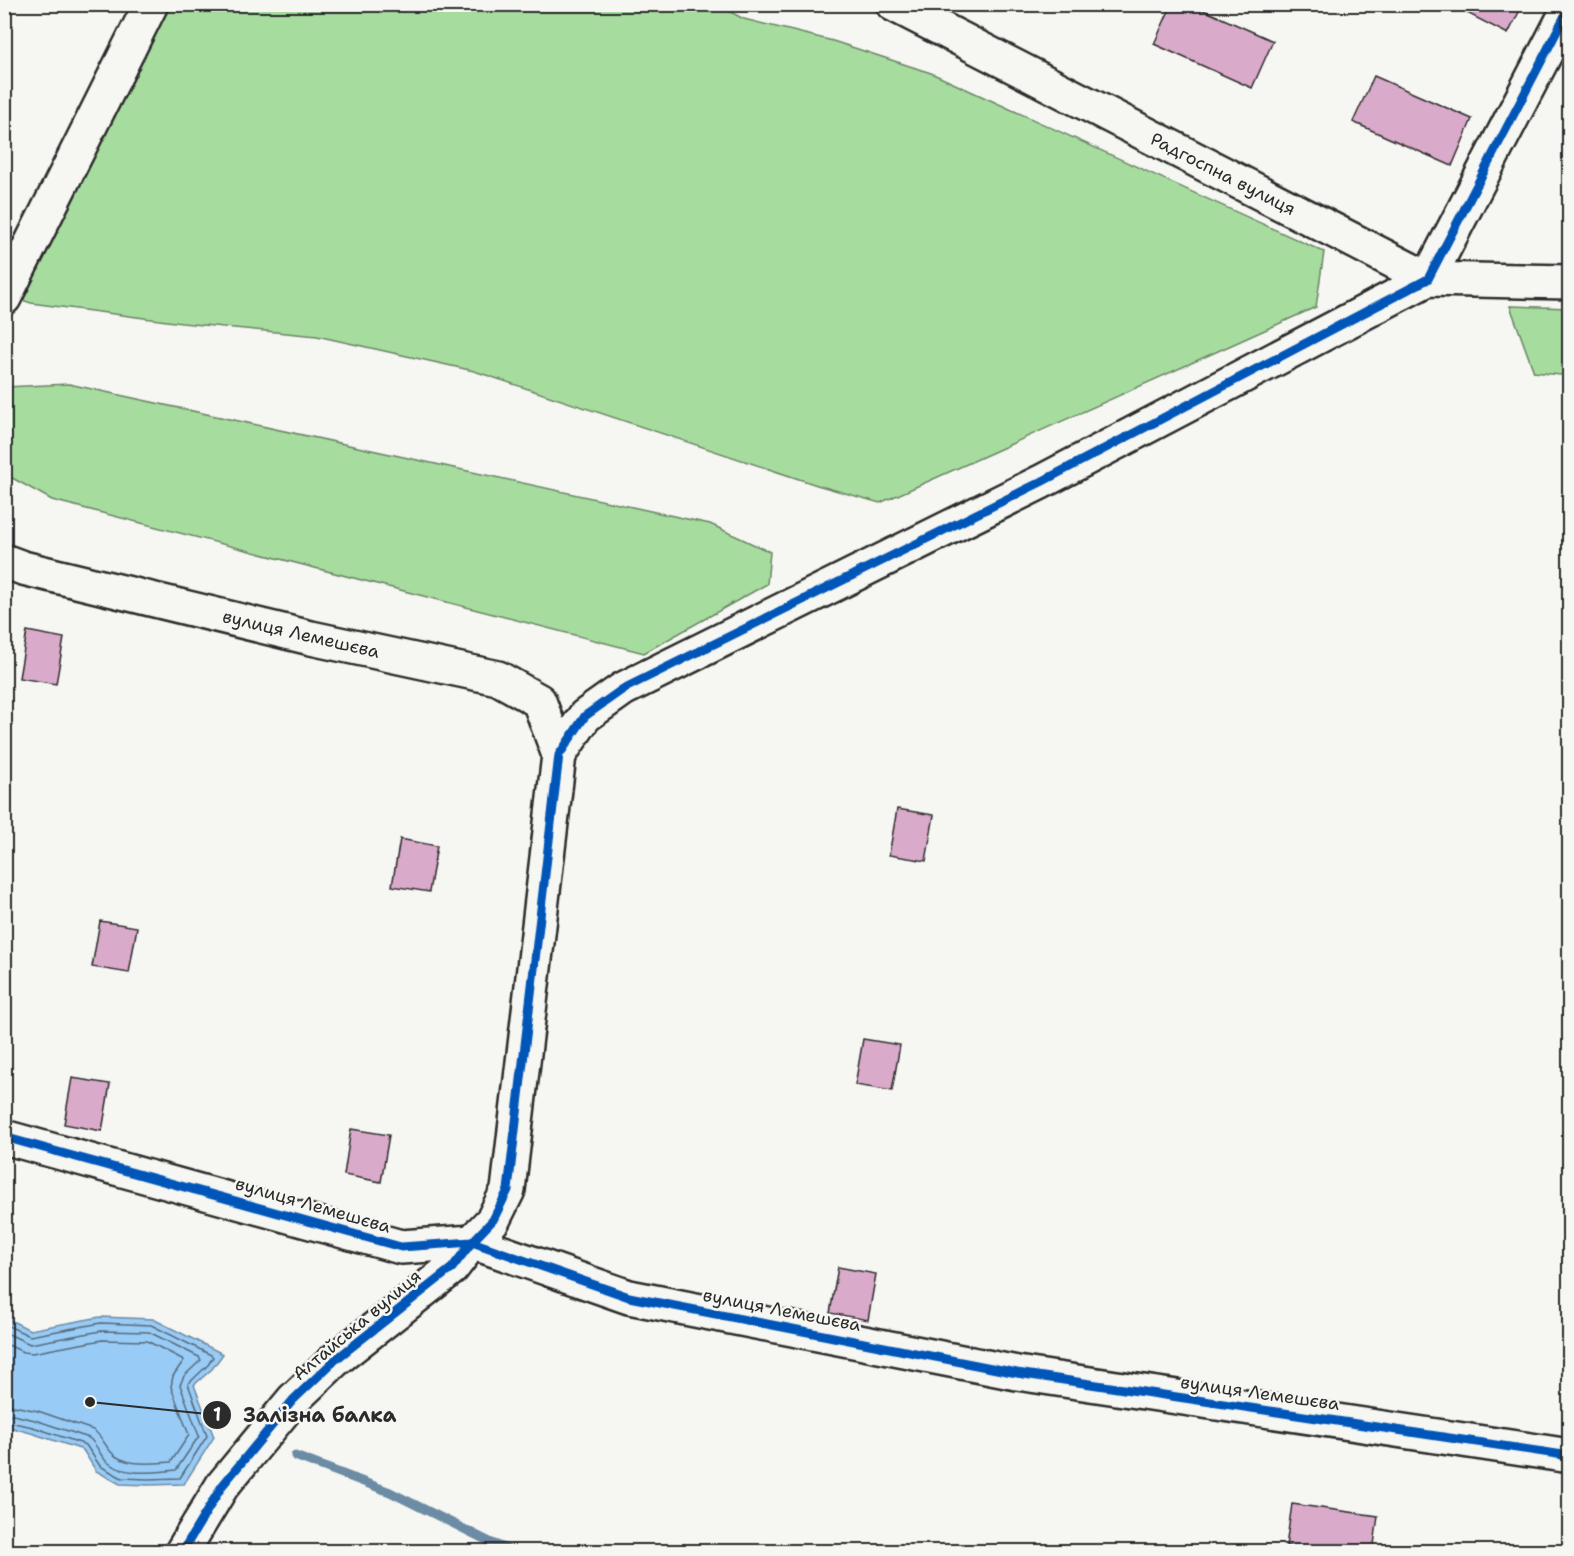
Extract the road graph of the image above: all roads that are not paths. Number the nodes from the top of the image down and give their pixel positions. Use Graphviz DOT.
graph roads {
  1 [pos="151,4"];
  2 [pos="893,4"];
  3 [pos="1569,6"];
  4 [pos="1428,279"];
  5 [pos="1569,282"];
  6 [pos="4,298"];
  7 [pos="4,561"];
  8 [pos="559,754"];
  9 [pos="4,1137"];
  10 [pos="472,1242"];
  11 [pos="1569,1456"];
  12 [pos="182,1551"];
  1 -- 6 [label="street"];
  2 -- 4 [label="street, Радгоспна вулиця"];
  3 -- 4 [label="street"];
  4 -- 5 [label="street, Радгоспна вулиця"];
  4 -- 8 [label="street"];
  7 -- 8 [label="street, вулиця Лемешєва"];
  8 -- 10 [label="street, Алтайська вулиця"];
  9 -- 10 [label="street, вулиця Лемешєва"];
  10 -- 11 [label="street, вулиця Лемешєва"];
  10 -- 12 [label="street, Алтайська вулиця"];
}
